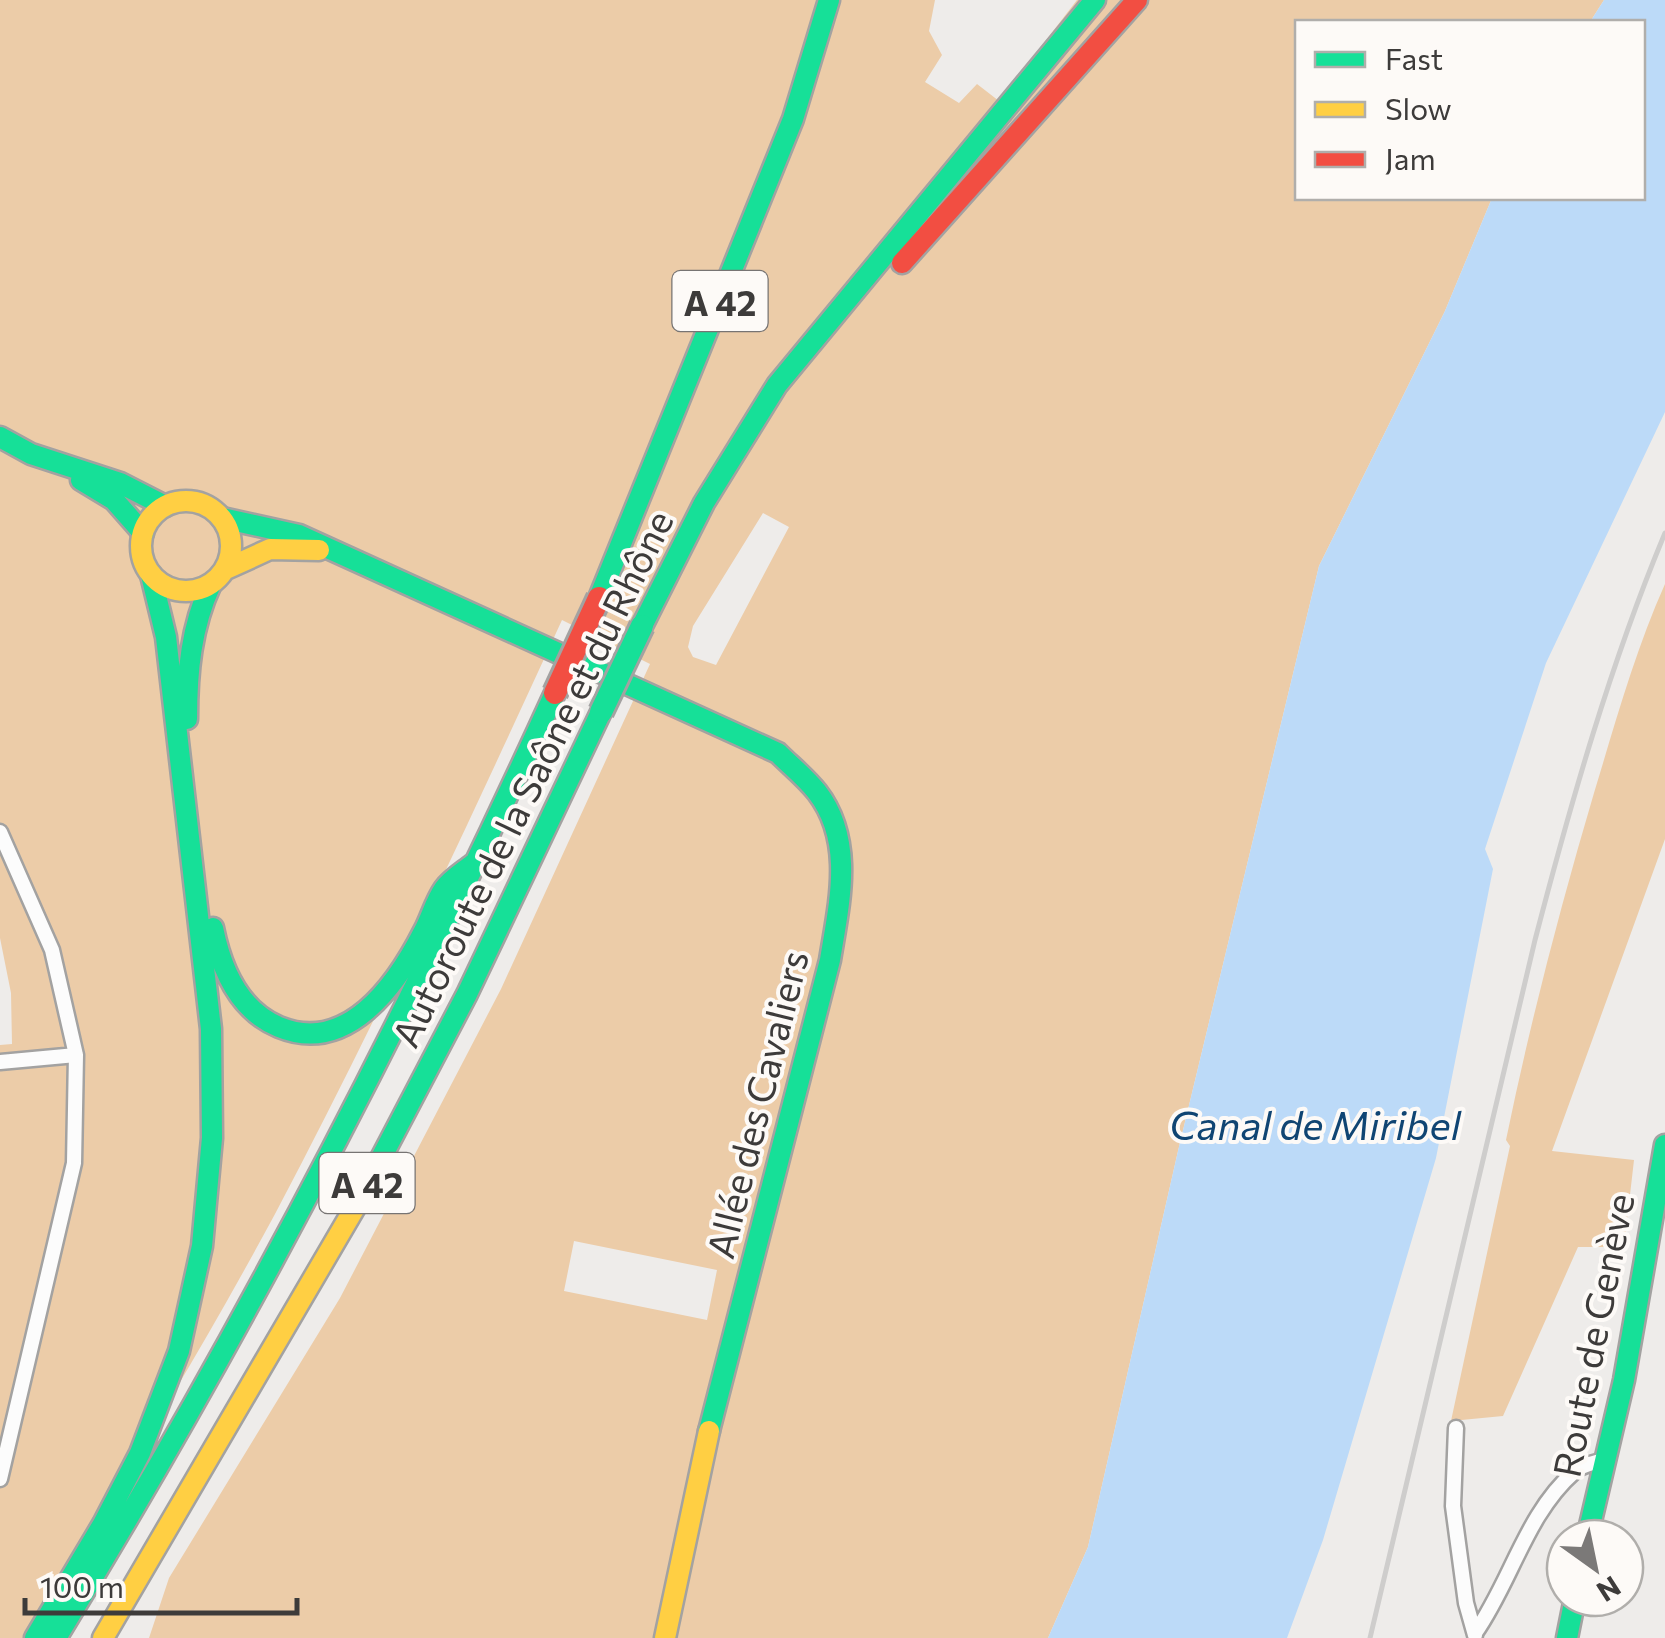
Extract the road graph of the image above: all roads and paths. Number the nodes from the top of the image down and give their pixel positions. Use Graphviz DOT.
graph roads {
  1 [pos="830,0"];
  2 [pos="1095,0"];
  3 [pos="1137,0"];
  4 [pos="0,437"];
  5 [pos="0,450"];
  6 [pos="165,506"];
  7 [pos="702,506"];
  8 [pos="222,518"];
  9 [pos="143,533"];
  10 [pos="336,552"];
  11 [pos="151,575"];
  12 [pos="218,577"];
  13 [pos="0,832"];
  14 [pos="481,858"];
  15 [pos="76,1055"];
  16 [pos="0,1062"];
  17 [pos="1665,1145"];
  18 [pos="1456,1428"];
  19 [pos="1604,1460"];
  20 [pos="0,1479"];
  21 [pos="1591,1518"];
  22 [pos="1475,1636"];
  23 [pos="35,1638"];
  24 [pos="56,1638"];
  25 [pos="103,1638"];
  26 [pos="665,1638"];
  1 -- 14 [label="main road, Autoroute de la Saône et du Rhône / A 42, bridge"];
  2 -- 7 [label="main road, Autoroute de la Saône et du Rhône / A 42"];
  3 -- 7 [label="main road"];
  4 -- 6 [label="main road"];
  5 -- 9 [label="main road"];
  6 -- 8 [label="main road"];
  6 -- 9 [label="main road"];
  7 -- 25 [label="main road, Autoroute de la Saône et du Rhône / A 42, bridge"];
  8 -- 10 [label="main road, Allée des Cavaliers"];
  8 -- 12 [label="main road"];
  9 -- 11 [label="main road"];
  10 -- 12 [label="main road"];
  10 -- 26 [label="main road, Allée des Cavaliers"];
  11 -- 12 [label="main road"];
  11 -- 23 [label="main road"];
  12 -- 14 [label="main road"];
  13 -- 15 [label="street"];
  14 -- 24 [label="main road, Autoroute de la Saône et du Rhône / A 42"];
  15 -- 16 [label="street"];
  15 -- 20 [label="street"];
  17 -- 19 [label="main road, Route de Genève"];
  18 -- 22 [label="street"];
  19 -- 21 [label="main road, Route de Genève"];
  19 -- 22 [label="street"];
}
